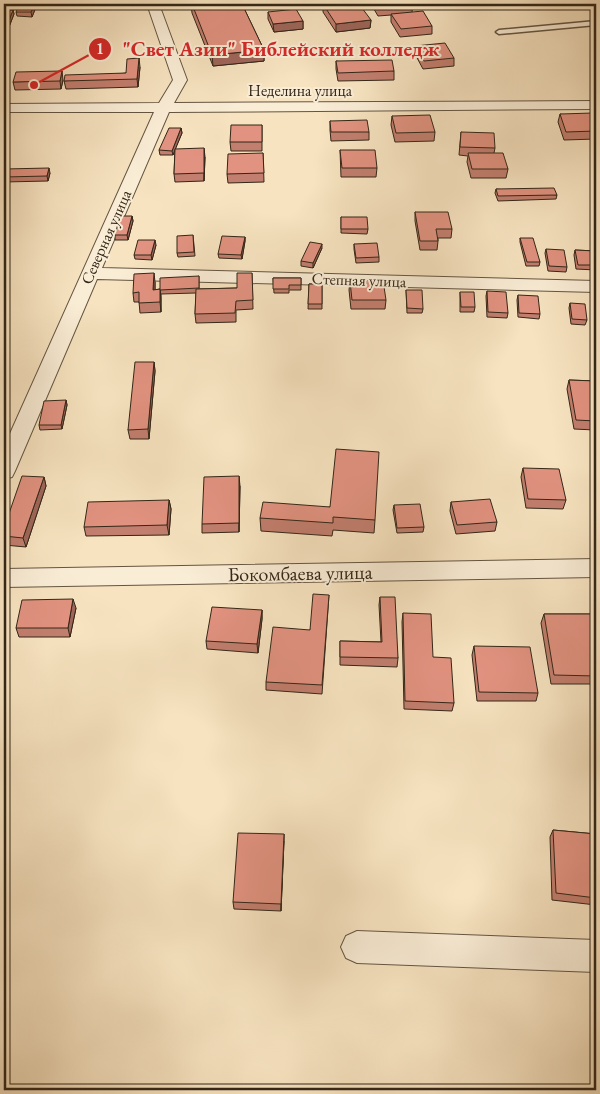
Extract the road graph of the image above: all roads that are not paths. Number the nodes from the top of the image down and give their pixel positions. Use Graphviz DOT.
graph roads {
  1 [pos="153,4"];
  2 [pos="596,23"];
  3 [pos="499,32"];
  4 [pos="596,105"];
  5 [pos="4,108"];
  6 [pos="163,108"];
  7 [pos="91,273"];
  8 [pos="596,287"];
  9 [pos="4,471"];
  10 [pos="596,568"];
  11 [pos="4,578"];
  12 [pos="357,947"];
  13 [pos="596,956"];
  1 -- 6 [label="street, Северная улица"];
  2 -- 3 [label="lane"];
  4 -- 6 [label="street, Неделина улица"];
  5 -- 6 [label="street, Неделина улица"];
  6 -- 7 [label="street, Северная улица"];
  7 -- 8 [label="street, Степная улица"];
  7 -- 9 [label="street, Северная улица"];
  10 -- 11 [label="street, Бокомбаева улица"];
  12 -- 13 [label="street"];
}
